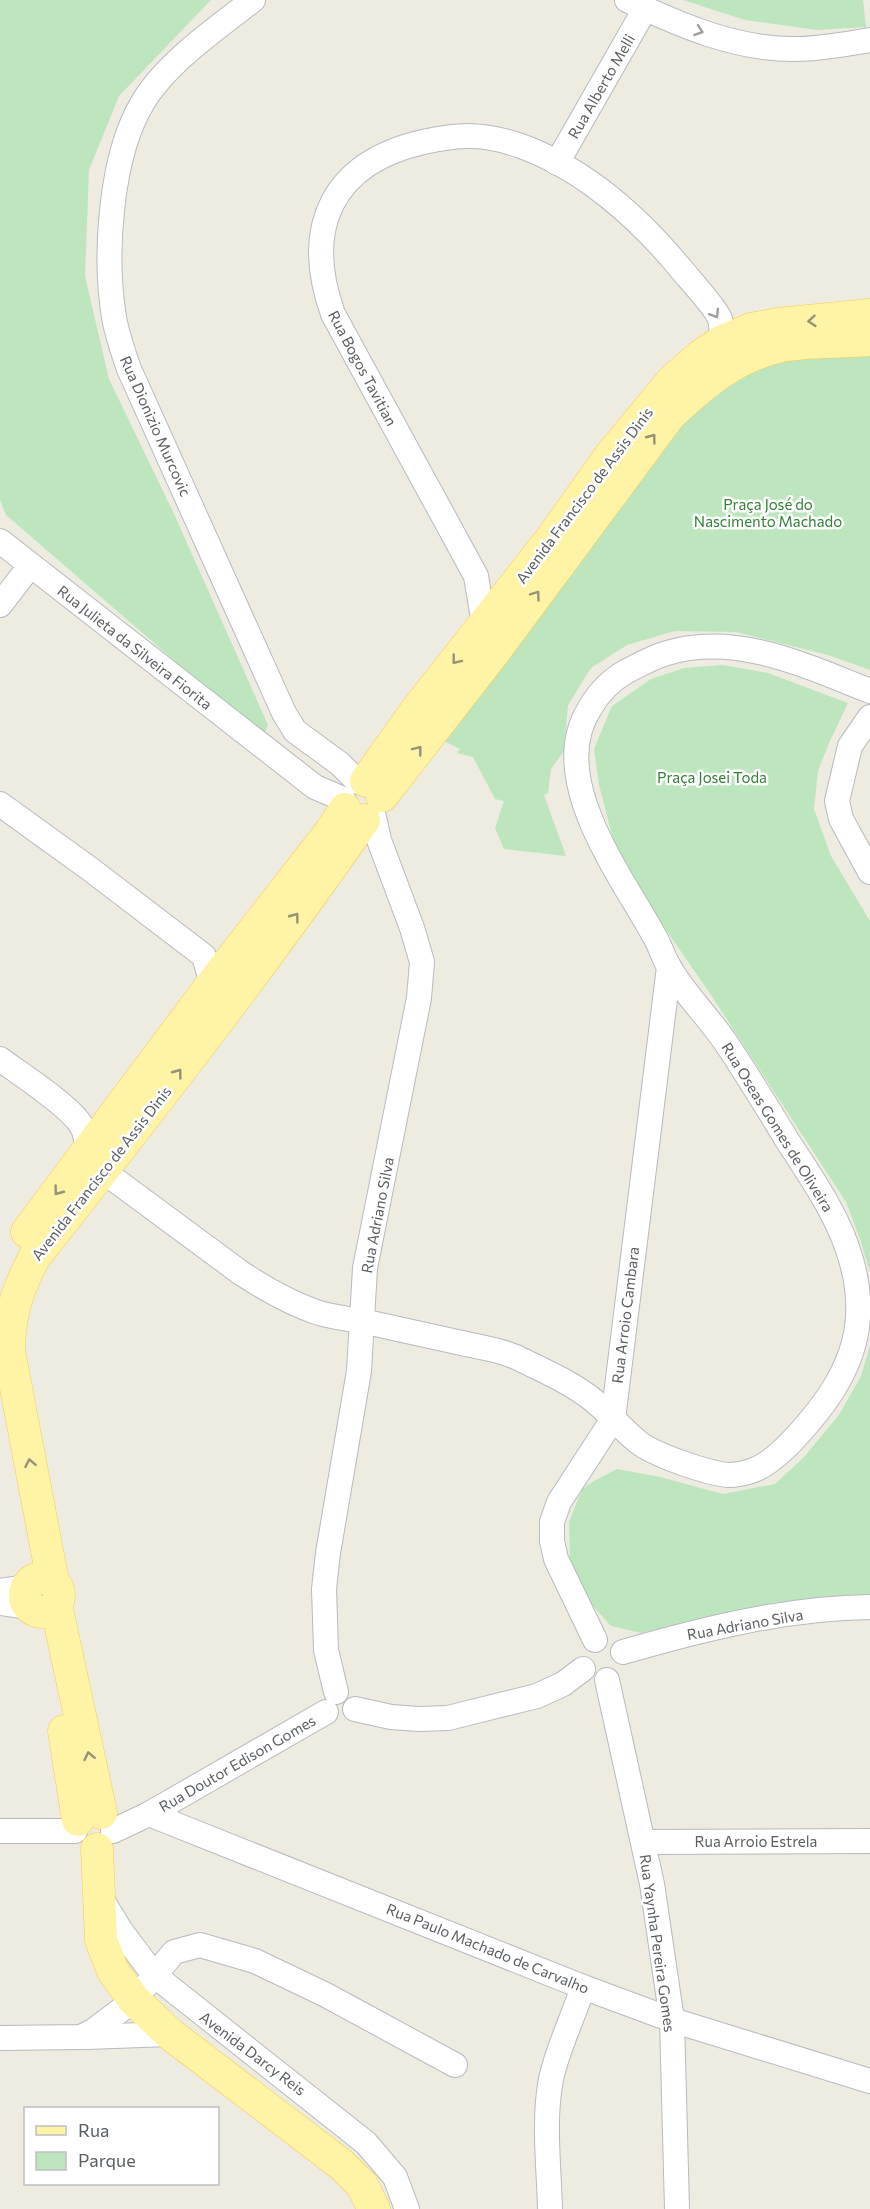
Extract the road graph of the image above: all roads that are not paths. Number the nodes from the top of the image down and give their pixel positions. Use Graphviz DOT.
graph roads {
  1 [pos="253,0"];
  2 [pos="636,4"];
  3 [pos="870,40"];
  4 [pos="557,163"];
  5 [pos="870,315"];
  6 [pos="870,340"];
  7 [pos="721,342"];
  8 [pos="0,542"];
  9 [pos="30,566"];
  10 [pos="0,605"];
  11 [pos="484,624"];
  12 [pos="870,691"];
  13 [pos="870,717"];
  14 [pos="295,731"];
  15 [pos="322,751"];
  16 [pos="270,753"];
  17 [pos="300,776"];
  18 [pos="362,800"];
  19 [pos="0,804"];
  20 [pos="862,840"];
  21 [pos="870,872"];
  22 [pos="669,967"];
  23 [pos="212,984"];
  24 [pos="0,1059"];
  25 [pos="95,1162"];
  26 [pos="0,1280"];
  27 [pos="363,1322"];
  28 [pos="0,1416"];
  29 [pos="613,1419"];
  30 [pos="30,1596"];
  31 [pos="870,1607"];
  32 [pos="595,1640"];
  33 [pos="623,1652"];
  34 [pos="583,1669"];
  35 [pos="607,1680"];
  36 [pos="331,1702"];
  37 [pos="149,1814"];
  38 [pos="93,1829"];
  39 [pos="0,1831"];
  40 [pos="870,1841"];
  41 [pos="643,1842"];
  42 [pos="99,1895"];
  43 [pos="154,1975"];
  44 [pos="583,1987"];
  45 [pos="134,2000"];
  46 [pos="672,2020"];
  47 [pos="170,2034"];
  48 [pos="81,2037"];
  49 [pos="0,2038"];
  50 [pos="455,2065"];
  51 [pos="870,2081"];
  52 [pos="374,2209"];
  53 [pos="407,2209"];
  54 [pos="550,2209"];
  55 [pos="676,2209"];
  1 -- 14 [label="street, Rua Dionizio Murcovic"];
  2 -- 3 [label="street, one-way"];
  2 -- 4 [label="street, Rua Alberto Melli"];
  4 -- 7 [label="street, Rua Bogos Tavitian, one-way"];
  4 -- 11 [label="street, Rua Bogos Tavitian"];
  5 -- 7 [label="main road, Avenida Francisco de Assis Dinis, one-way"];
  18 -- 6 [label="main road, Avenida Francisco de Assis Dinis, one-way"];
  7 -- 11 [label="main road, Avenida Francisco de Assis Dinis"];
  8 -- 9 [label="street, Rua Julieta da Silveira Fiorita"];
  9 -- 10 [label="street"];
  9 -- 16 [label="street, Rua Julieta da Silveira Fiorita"];
  11 -- 18 [label="main road, Avenida Francisco de Assis Dinis, one-way"];
  12 -- 22 [label="street, Rua Oseas Gomes de Oliveira"];
  13 -- 20 [label="street"];
  14 -- 15 [label="street, Rua Dionizio Murcovic"];
  14 -- 16 [label="street"];
  15 -- 17 [label="street"];
  15 -- 18 [label="street, Rua Dionizio Murcovic"];
  16 -- 17 [label="street, Rua Julieta da Silveira Fiorita"];
  17 -- 18 [label="street, Rua Julieta da Silveira Fiorita"];
  18 -- 23 [label="main road, Avenida Francisco de Assis Dinis"];
  25 -- 18 [label="main road, Avenida Francisco de Assis Dinis, one-way"];
  18 -- 27 [label="street, Rua Adriano Silva"];
  19 -- 23 [label="street"];
  20 -- 21 [label="street"];
  22 -- 29 [label="street, Rua Arroio Cambara"];
  22 -- 29 [label="street, Rua Oseas Gomes de Oliveira"];
  23 -- 25 [label="main road, Avenida Francisco de Assis Dinis"];
  24 -- 25 [label="street"];
  25 -- 26 [label="main road, Avenida Francisco de Assis Dinis, one-way"];
  25 -- 27 [label="street, Rua Oseas Gomes de Oliveira"];
  30 -- 25 [label="main road, Avenida Francisco de Assis Dinis, one-way"];
  27 -- 29 [label="street, Rua Oseas Gomes de Oliveira"];
  27 -- 36 [label="street, Rua Adriano Silva"];
  28 -- 30 [label="main road, Avenida Francisco de Assis Dinis"];
  29 -- 32 [label="street, Rua Arroio Cambara"];
  30 -- 38 [label="main road, Avenida Francisco de Assis Dinis"];
  31 -- 33 [label="street, Rua Adriano Silva"];
  32 -- 33 [label="street"];
  32 -- 34 [label="street"];
  33 -- 35 [label="street"];
  34 -- 35 [label="street"];
  34 -- 36 [label="street"];
  35 -- 41 [label="street, Rua Yaynha Pereira Gomes"];
  36 -- 37 [label="street, Rua Doutor Edison Gomes"];
  37 -- 38 [label="street"];
  37 -- 44 [label="street, Rua Paulo Machado de Carvalho"];
  38 -- 39 [label="street"];
  38 -- 42 [label="main road, Avenida Darcy Reis"];
  40 -- 41 [label="street, Rua Arroio Estrela"];
  41 -- 46 [label="street, Rua Yaynha Pereira Gomes"];
  42 -- 43 [label="street, Avenida Darcy Reis"];
  42 -- 45 [label="main road, Avenida Darcy Reis"];
  43 -- 45 [label="street"];
  43 -- 50 [label="street"];
  43 -- 53 [label="street, Avenida Darcy Reis"];
  44 -- 46 [label="street, Rua Paulo Machado de Carvalho"];
  44 -- 54 [label="street"];
  45 -- 47 [label="main road, Avenida Darcy Reis"];
  45 -- 48 [label="street"];
  46 -- 51 [label="street, Rua Paulo Machado de Carvalho"];
  46 -- 55 [label="street, Rua Yaynha Pereira Gomes"];
  47 -- 48 [label="street"];
  47 -- 52 [label="main road, Avenida Darcy Reis"];
  48 -- 49 [label="street"];
}
